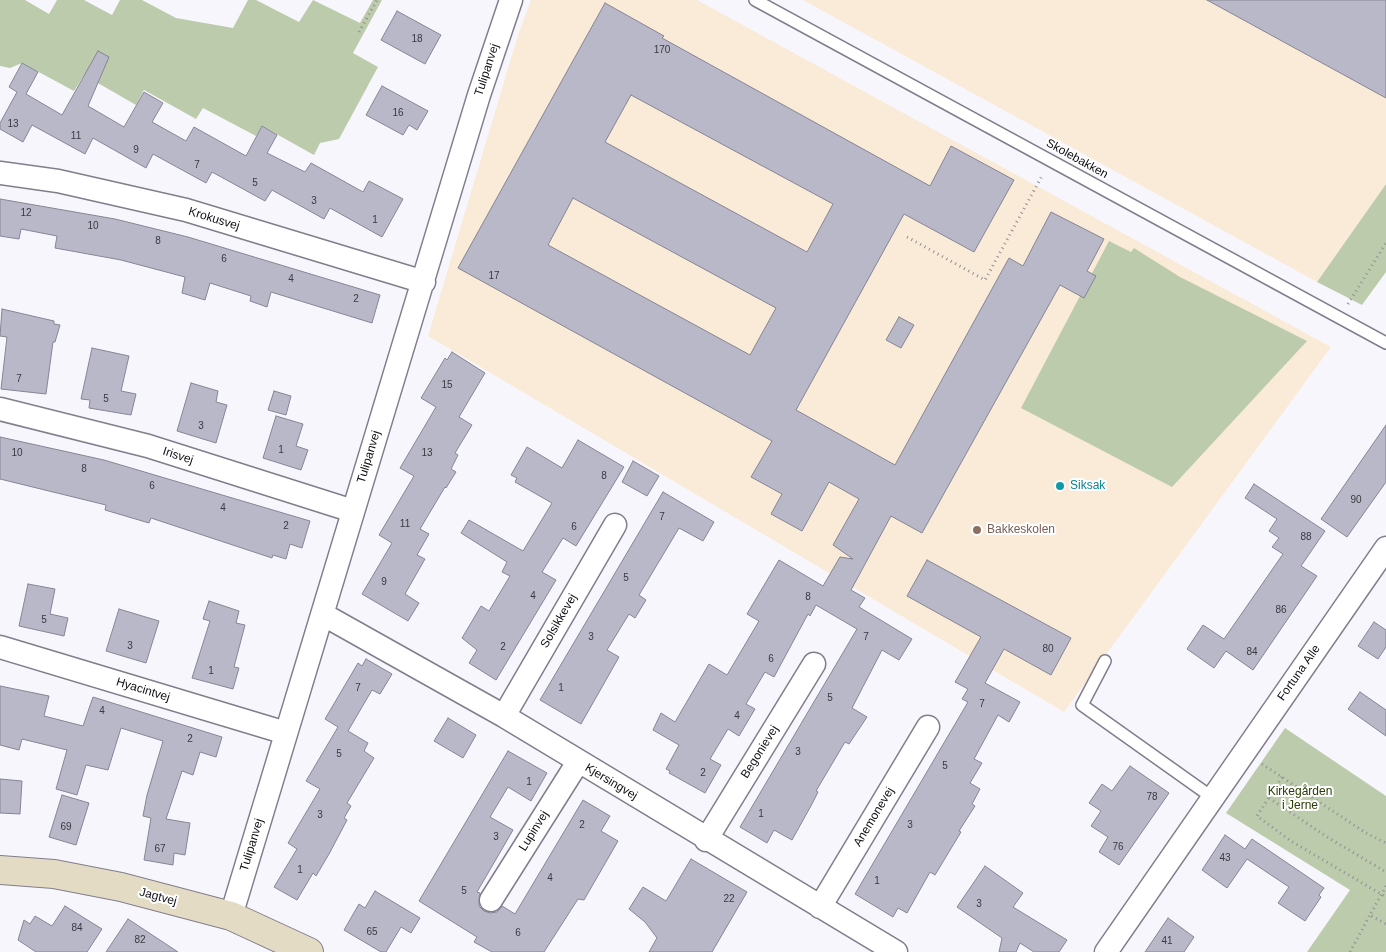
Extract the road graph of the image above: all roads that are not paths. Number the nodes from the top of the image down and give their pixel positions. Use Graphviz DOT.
graph roads {
  1 [pos="511,0"];
  2 [pos="755,0"];
  3 [pos="0,173"];
  4 [pos="424,282"];
  5 [pos="1386,343"];
  6 [pos="0,409"];
  7 [pos="353,512"];
  8 [pos="615,525"];
  9 [pos="1386,548"];
  10 [pos="324,615"];
  11 [pos="0,647"];
  12 [pos="1105,661"];
  13 [pos="814,664"];
  14 [pos="504,716"];
  15 [pos="928,727"];
  16 [pos="286,733"];
  17 [pos="578,762"];
  18 [pos="1212,798"];
  19 [pos="706,840"];
  20 [pos="0,870"];
  21 [pos="491,900"];
  22 [pos="820,907"];
  23 [pos="231,916"];
  24 [pos="309,952"];
  25 [pos="896,952"];
  26 [pos="1106,952"];
  1 -- 4 [label="street, Tulipanvej"];
  2 -- 5 [label="lane, Skolebakken"];
  3 -- 4 [label="street, Krokusvej"];
  4 -- 7 [label="street, Tulipanvej"];
  6 -- 7 [label="street, Irisvej"];
  7 -- 10 [label="street, Tulipanvej"];
  8 -- 14 [label="street, Solsikkevej"];
  9 -- 18 [label="street, Fortuna Alle"];
  10 -- 14 [label="street, Kjersingvej"];
  10 -- 16 [label="street, Tulipanvej"];
  11 -- 16 [label="street, Hyacintvej"];
  12 -- 18 [label="lane"];
  13 -- 19 [label="street, Begonievej"];
  14 -- 17 [label="street, Kjersingvej"];
  15 -- 22 [label="street, Anemonevej"];
  16 -- 23 [label="street, Tulipanvej"];
  17 -- 19 [label="street, Kjersingvej"];
  17 -- 21 [label="street, Lupinvej"];
  18 -- 26 [label="street, Fortuna Alle"];
  19 -- 22 [label="street, Kjersingvej"];
  20 -- 23 [label="street, Jagtvej"];
  22 -- 25 [label="street, Kjersingvej"];
  23 -- 24 [label="street, Jagtvej"];
}
